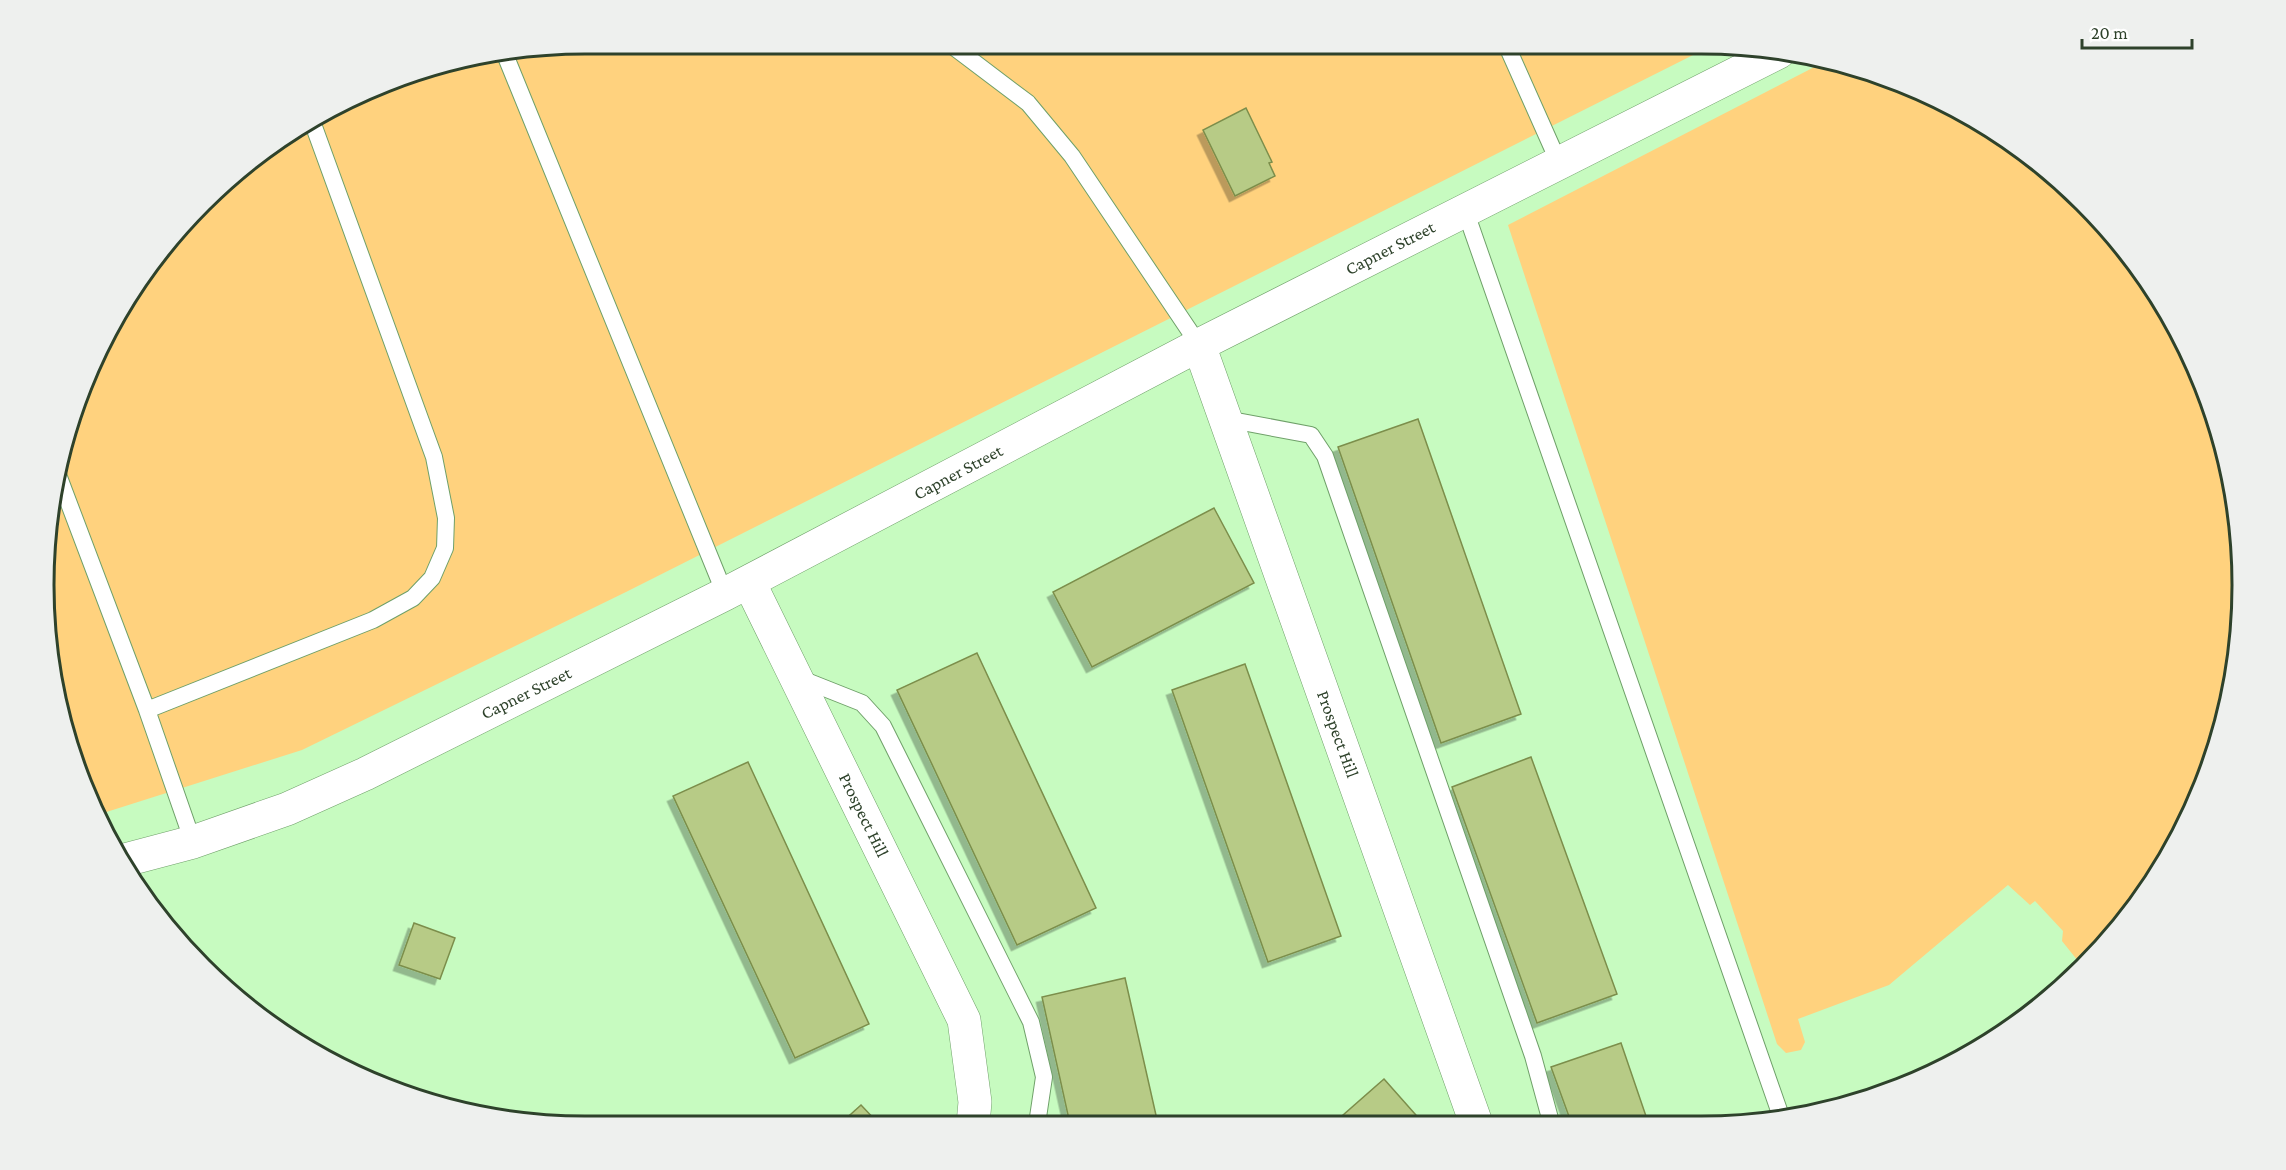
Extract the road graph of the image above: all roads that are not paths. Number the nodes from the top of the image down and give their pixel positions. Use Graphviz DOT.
graph roads {
  1 [pos="963,54"];
  2 [pos="1510,54"];
  3 [pos="1766,59"];
  4 [pos="507,60"];
  5 [pos="315,127"];
  6 [pos="1559,163"];
  7 [pos="1465,210"];
  8 [pos="1199,345"];
  9 [pos="1226,419"];
  10 [pos="63,488"];
  11 [pos="737,588"];
  12 [pos="796,677"];
  13 [pos="147,710"];
  14 [pos="192,842"];
  15 [pos="130,859"];
  16 [pos="1779,1110"];
  17 [pos="974,1116"];
  18 [pos="1038,1116"];
  19 [pos="1474,1116"];
  20 [pos="1549,1116"];
  1 -- 8 [label="lane"];
  2 -- 6 [label="lane"];
  3 -- 6 [label="street, Capner Street"];
  4 -- 11 [label="lane"];
  5 -- 13 [label="lane"];
  6 -- 7 [label="street, Capner Street"];
  7 -- 8 [label="street, Capner Street"];
  7 -- 16 [label="lane"];
  8 -- 9 [label="street, Prospect Hill"];
  8 -- 11 [label="street, Capner Street"];
  9 -- 19 [label="street, Prospect Hill"];
  9 -- 20 [label="lane"];
  10 -- 13 [label="lane"];
  11 -- 12 [label="street, Prospect Hill"];
  11 -- 14 [label="street, Capner Street"];
  12 -- 17 [label="street, Prospect Hill"];
  12 -- 18 [label="lane"];
  13 -- 14 [label="lane"];
  14 -- 15 [label="street, Capner Street"];
}
